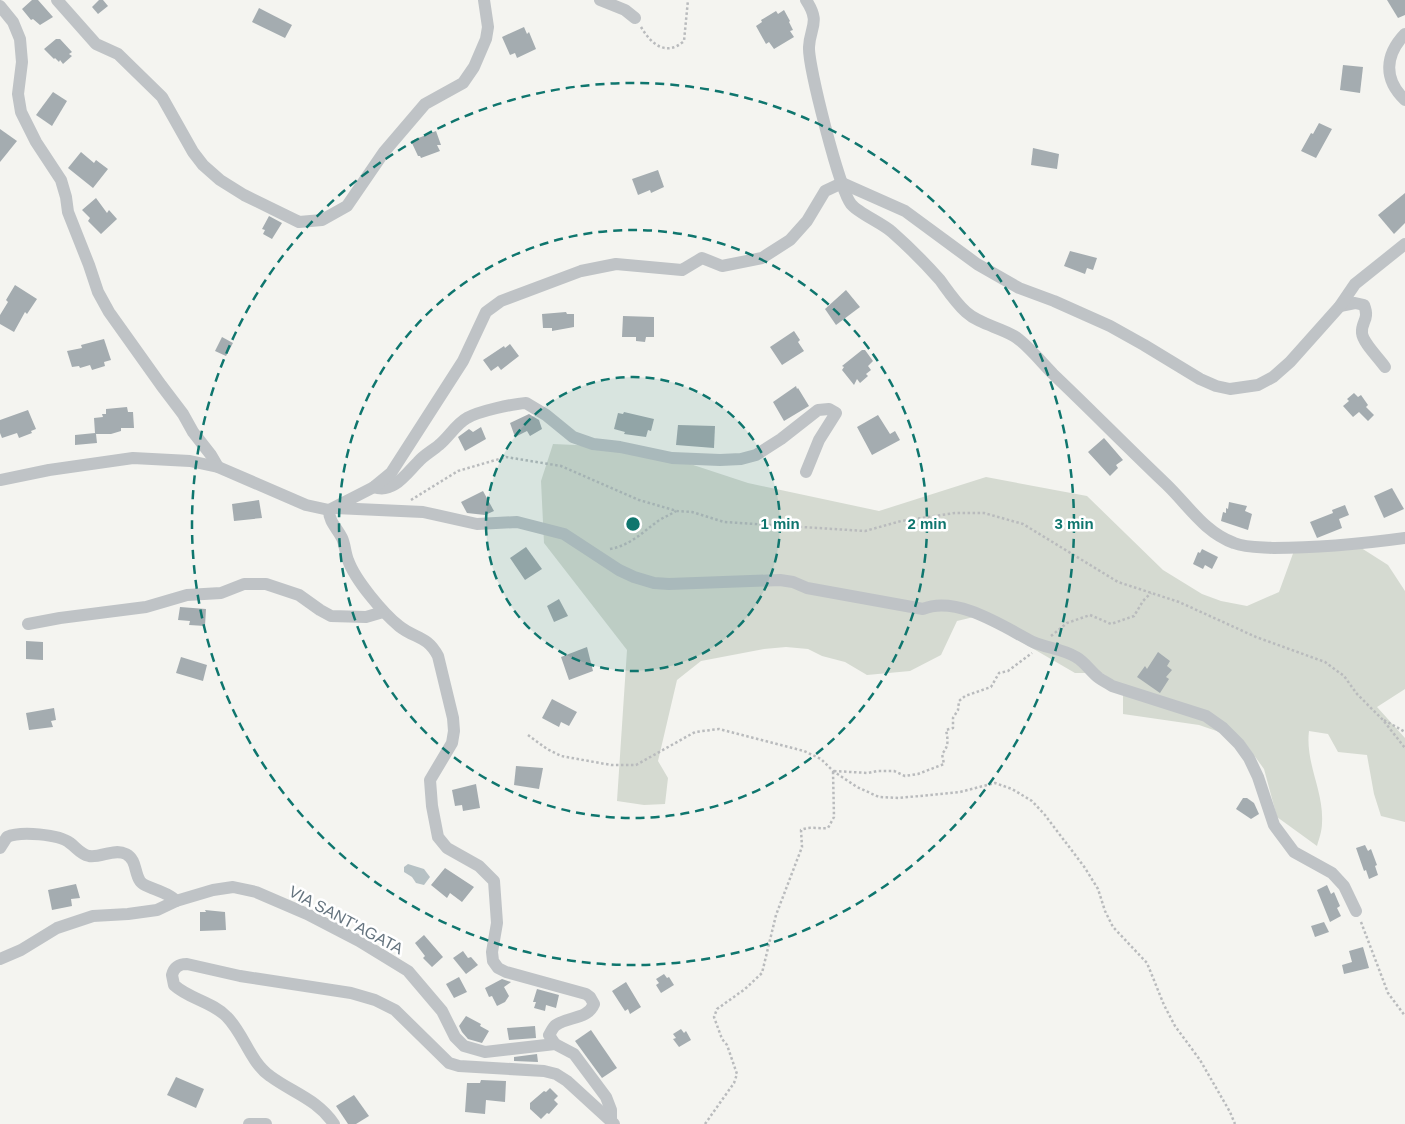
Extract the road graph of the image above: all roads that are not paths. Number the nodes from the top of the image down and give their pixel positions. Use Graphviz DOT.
graph roads {
  1 [pos="56,0"];
  2 [pos="484,0"];
  3 [pos="600,0"];
  4 [pos="806,0"];
  5 [pos="0,6"];
  6 [pos="635,18"];
  7 [pos="1405,34"];
  8 [pos="1405,100"];
  9 [pos="842,183"];
  10 [pos="1405,244"];
  11 [pos="1340,306"];
  12 [pos="1385,367"];
  13 [pos="218,467"];
  14 [pos="806,472"];
  15 [pos="0,480"];
  16 [pos="374,487"];
  17 [pos="332,509"];
  18 [pos="1405,538"];
  19 [pos="383,612"];
  20 [pos="28,624"];
  21 [pos="0,848"];
  22 [pos="176,901"];
  23 [pos="1356,911"];
  24 [pos="0,959"];
  25 [pos="555,1044"];
  26 [pos="613,1122"];
  27 [pos="249,1124"];
  28 [pos="266,1124"];
  29 [pos="334,1124"];
  1 -- 2 [label="street"];
  3 -- 6 [label="street"];
  4 -- 9 [label="street"];
  5 -- 13 [label="street"];
  7 -- 8 [label="street"];
  9 -- 11 [label="street"];
  9 -- 16 [label="street"];
  9 -- 18 [label="street"];
  10 -- 11 [label="street"];
  11 -- 12 [label="street"];
  13 -- 15 [label="street"];
  13 -- 17 [label="street"];
  14 -- 16 [label="street"];
  16 -- 17 [label="street"];
  17 -- 19 [label="street"];
  17 -- 23 [label="street"];
  19 -- 20 [label="street"];
  19 -- 25 [label="street"];
  21 -- 22 [label="street"];
  22 -- 24 [label="street, VIA SANT'AGATA"];
  22 -- 25 [label="street, VIA SANT'AGATA"];
  25 -- 26 [label="street"];
  26 -- 29 [label="street"];
  27 -- 28 [label="street"];
}
